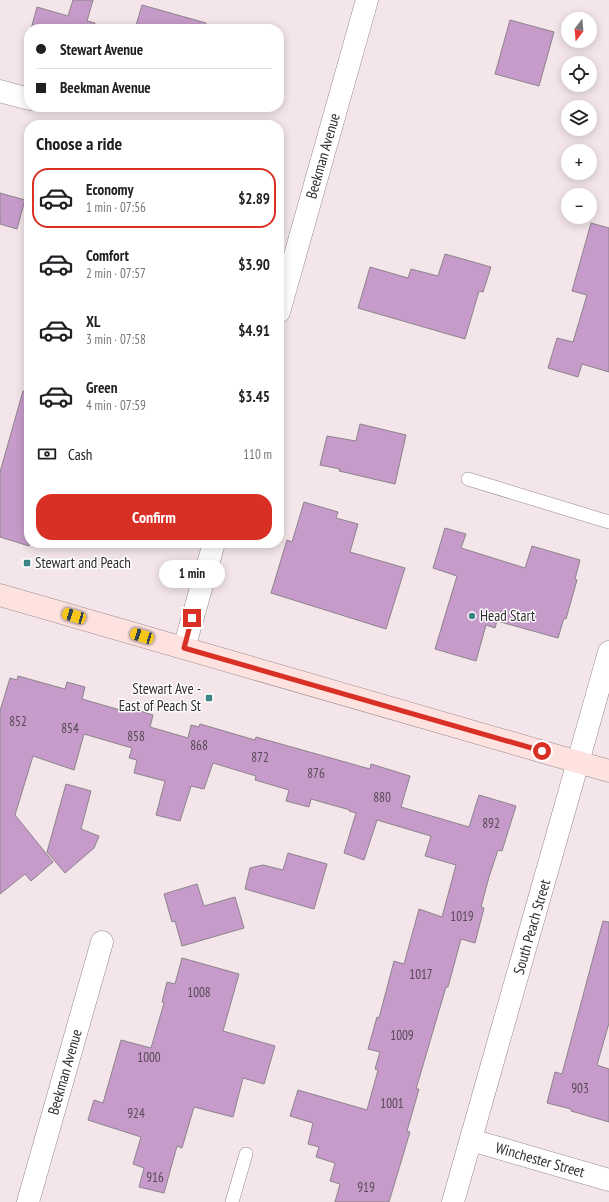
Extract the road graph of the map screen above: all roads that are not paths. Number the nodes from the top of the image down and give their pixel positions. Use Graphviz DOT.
graph roads {
  1 [pos="367,0"];
  2 [pos="0,91"];
  3 [pos="24,98"];
  4 [pos="284,294"];
  5 [pos="468,479"];
  6 [pos="609,522"];
  7 [pos="213,548"];
  8 [pos="0,595"];
  9 [pos="184,648"];
  10 [pos="609,652"];
  11 [pos="578,762"];
  12 [pos="609,771"];
  13 [pos="102,942"];
  14 [pos="471,1140"];
  15 [pos="246,1154"];
  16 [pos="609,1180"];
  17 [pos="28,1202"];
  18 [pos="232,1202"];
  19 [pos="453,1202"];
  1 -- 4 [label="street, Beekman Avenue"];
  2 -- 3 [label="street"];
  5 -- 6 [label="lane"];
  7 -- 9 [label="street"];
  8 -- 9 [label="main road"];
  9 -- 11 [label="main road"];
  10 -- 11 [label="street, South Peach Street"];
  11 -- 12 [label="main road"];
  11 -- 14 [label="street, South Peach Street"];
  13 -- 17 [label="street, Beekman Avenue"];
  14 -- 16 [label="street, Winchester Street"];
  14 -- 19 [label="street, South Peach Street"];
  15 -- 18 [label="lane"];
}
